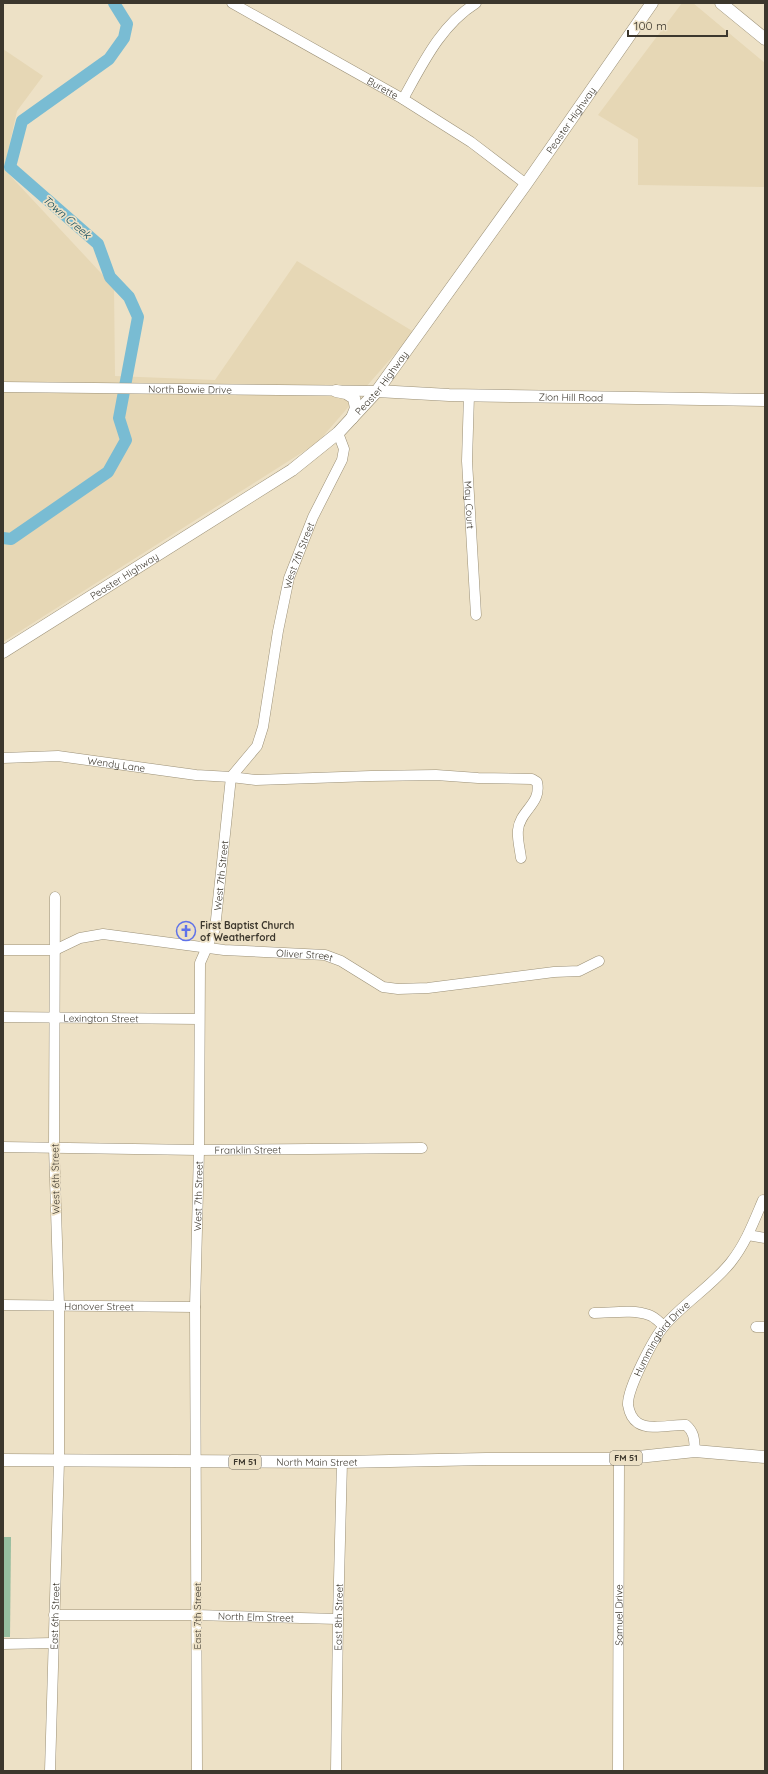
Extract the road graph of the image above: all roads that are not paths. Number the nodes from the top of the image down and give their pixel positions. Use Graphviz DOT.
graph roads {
  1 [pos="232,3"];
  2 [pos="476,3"];
  3 [pos="652,3"];
  4 [pos="721,3"];
  5 [pos="765,39"];
  6 [pos="402,99"];
  7 [pos="526,184"];
  8 [pos="393,368"];
  9 [pos="3,387"];
  10 [pos="336,391"];
  11 [pos="377,391"];
  12 [pos="404,392"];
  13 [pos="469,395"];
  14 [pos="765,400"];
  15 [pos="352,418"];
  16 [pos="338,433"];
  17 [pos="476,614"];
  18 [pos="3,652"];
  19 [pos="3,758"];
  20 [pos="231,777"];
  21 [pos="521,858"];
  22 [pos="55,897"];
  23 [pos="207,947"];
  24 [pos="3,950"];
  25 [pos="55,950"];
  26 [pos="599,961"];
  27 [pos="3,1017"];
  28 [pos="55,1018"];
  29 [pos="199,1019"];
  30 [pos="3,1147"];
  31 [pos="54,1147"];
  32 [pos="422,1148"];
  33 [pos="199,1150"];
  34 [pos="763,1200"];
  35 [pos="748,1235"];
  36 [pos="765,1238"];
  37 [pos="3,1305"];
  38 [pos="59,1305"];
  39 [pos="195,1307"];
  40 [pos="594,1313"];
  41 [pos="664,1326"];
  42 [pos="695,1451"];
  43 [pos="765,1456"];
  44 [pos="619,1458"];
  45 [pos="3,1460"];
  46 [pos="59,1461"];
  47 [pos="196,1462"];
  48 [pos="342,1462"];
  49 [pos="54,1615"];
  50 [pos="196,1615"];
  51 [pos="338,1619"];
  52 [pos="53,1643"];
  53 [pos="3,1644"];
  54 [pos="50,1771"];
  55 [pos="197,1771"];
  56 [pos="336,1771"];
  57 [pos="618,1771"];
  1 -- 6 [label="street, Burette"];
  2 -- 6 [label="street"];
  3 -- 7 [label="main road, Peaster Highway"];
  4 -- 5 [label="main road"];
  6 -- 7 [label="street, Burette"];
  7 -- 8 [label="main road, Peaster Highway"];
  8 -- 11 [label="main road, Peaster Highway"];
  8 -- 12 [label="main road"];
  9 -- 10 [label="street, North Bowie Drive"];
  10 -- 11 [label="street, North Bowie Drive"];
  10 -- 15 [label="main road"];
  11 -- 12 [label="main road, Zion Hill Road"];
  11 -- 15 [label="main road, Peaster Highway"];
  12 -- 13 [label="main road, Zion Hill Road"];
  13 -- 14 [label="main road, Zion Hill Road"];
  13 -- 17 [label="street, May Court"];
  15 -- 16 [label="main road, Peaster Highway"];
  16 -- 18 [label="main road, Peaster Highway"];
  16 -- 20 [label="street, West 7th Street"];
  19 -- 20 [label="street, Wendy Lane"];
  20 -- 21 [label="street, Wendy Lane"];
  20 -- 23 [label="street, West 7th Street"];
  22 -- 25 [label="street, West 6th Street"];
  23 -- 25 [label="street, Oliver Street"];
  23 -- 26 [label="street, Oliver Street"];
  23 -- 29 [label="street, West 7th Street"];
  24 -- 25 [label="street, Oliver Street"];
  25 -- 28 [label="street, West 6th Street"];
  27 -- 28 [label="street, Lexington Street"];
  28 -- 29 [label="street, Lexington Street"];
  28 -- 31 [label="street, West 6th Street"];
  29 -- 33 [label="street, West 7th Street"];
  30 -- 31 [label="street, Franklin Street"];
  31 -- 33 [label="street, Franklin Street"];
  31 -- 38 [label="street, West 6th Street"];
  32 -- 33 [label="street, Franklin Street"];
  33 -- 39 [label="street, West 7th Street"];
  34 -- 35 [label="street, Hummingbird Drive"];
  35 -- 36 [label="street"];
  35 -- 41 [label="street, Hummingbird Drive"];
  37 -- 38 [label="street, Hanover Street"];
  38 -- 39 [label="street, Hanover Street"];
  38 -- 46 [label="street, West 6th Street"];
  39 -- 47 [label="street, West 7th Street"];
  40 -- 41 [label="street"];
  41 -- 42 [label="street, Hummingbird Drive"];
  42 -- 43 [label="main road, FM 51"];
  42 -- 44 [label="main road, FM 51"];
  44 -- 48 [label="main road, North Main Street / FM 51"];
  44 -- 57 [label="street, Samuel Drive"];
  45 -- 46 [label="main road, North Main Street / FM 51"];
  46 -- 47 [label="main road, North Main Street / FM 51"];
  46 -- 49 [label="street, East 6th Street"];
  47 -- 48 [label="main road, North Main Street / FM 51"];
  47 -- 50 [label="street, East 7th Street"];
  48 -- 51 [label="street, East 8th Street"];
  49 -- 50 [label="street, North Elm Street"];
  49 -- 52 [label="street, East 6th Street"];
  50 -- 51 [label="street, North Elm Street"];
  50 -- 55 [label="street, East 7th Street"];
  51 -- 56 [label="street, East 8th Street"];
  52 -- 53 [label="street"];
  52 -- 54 [label="street, East 6th Street"];
}
